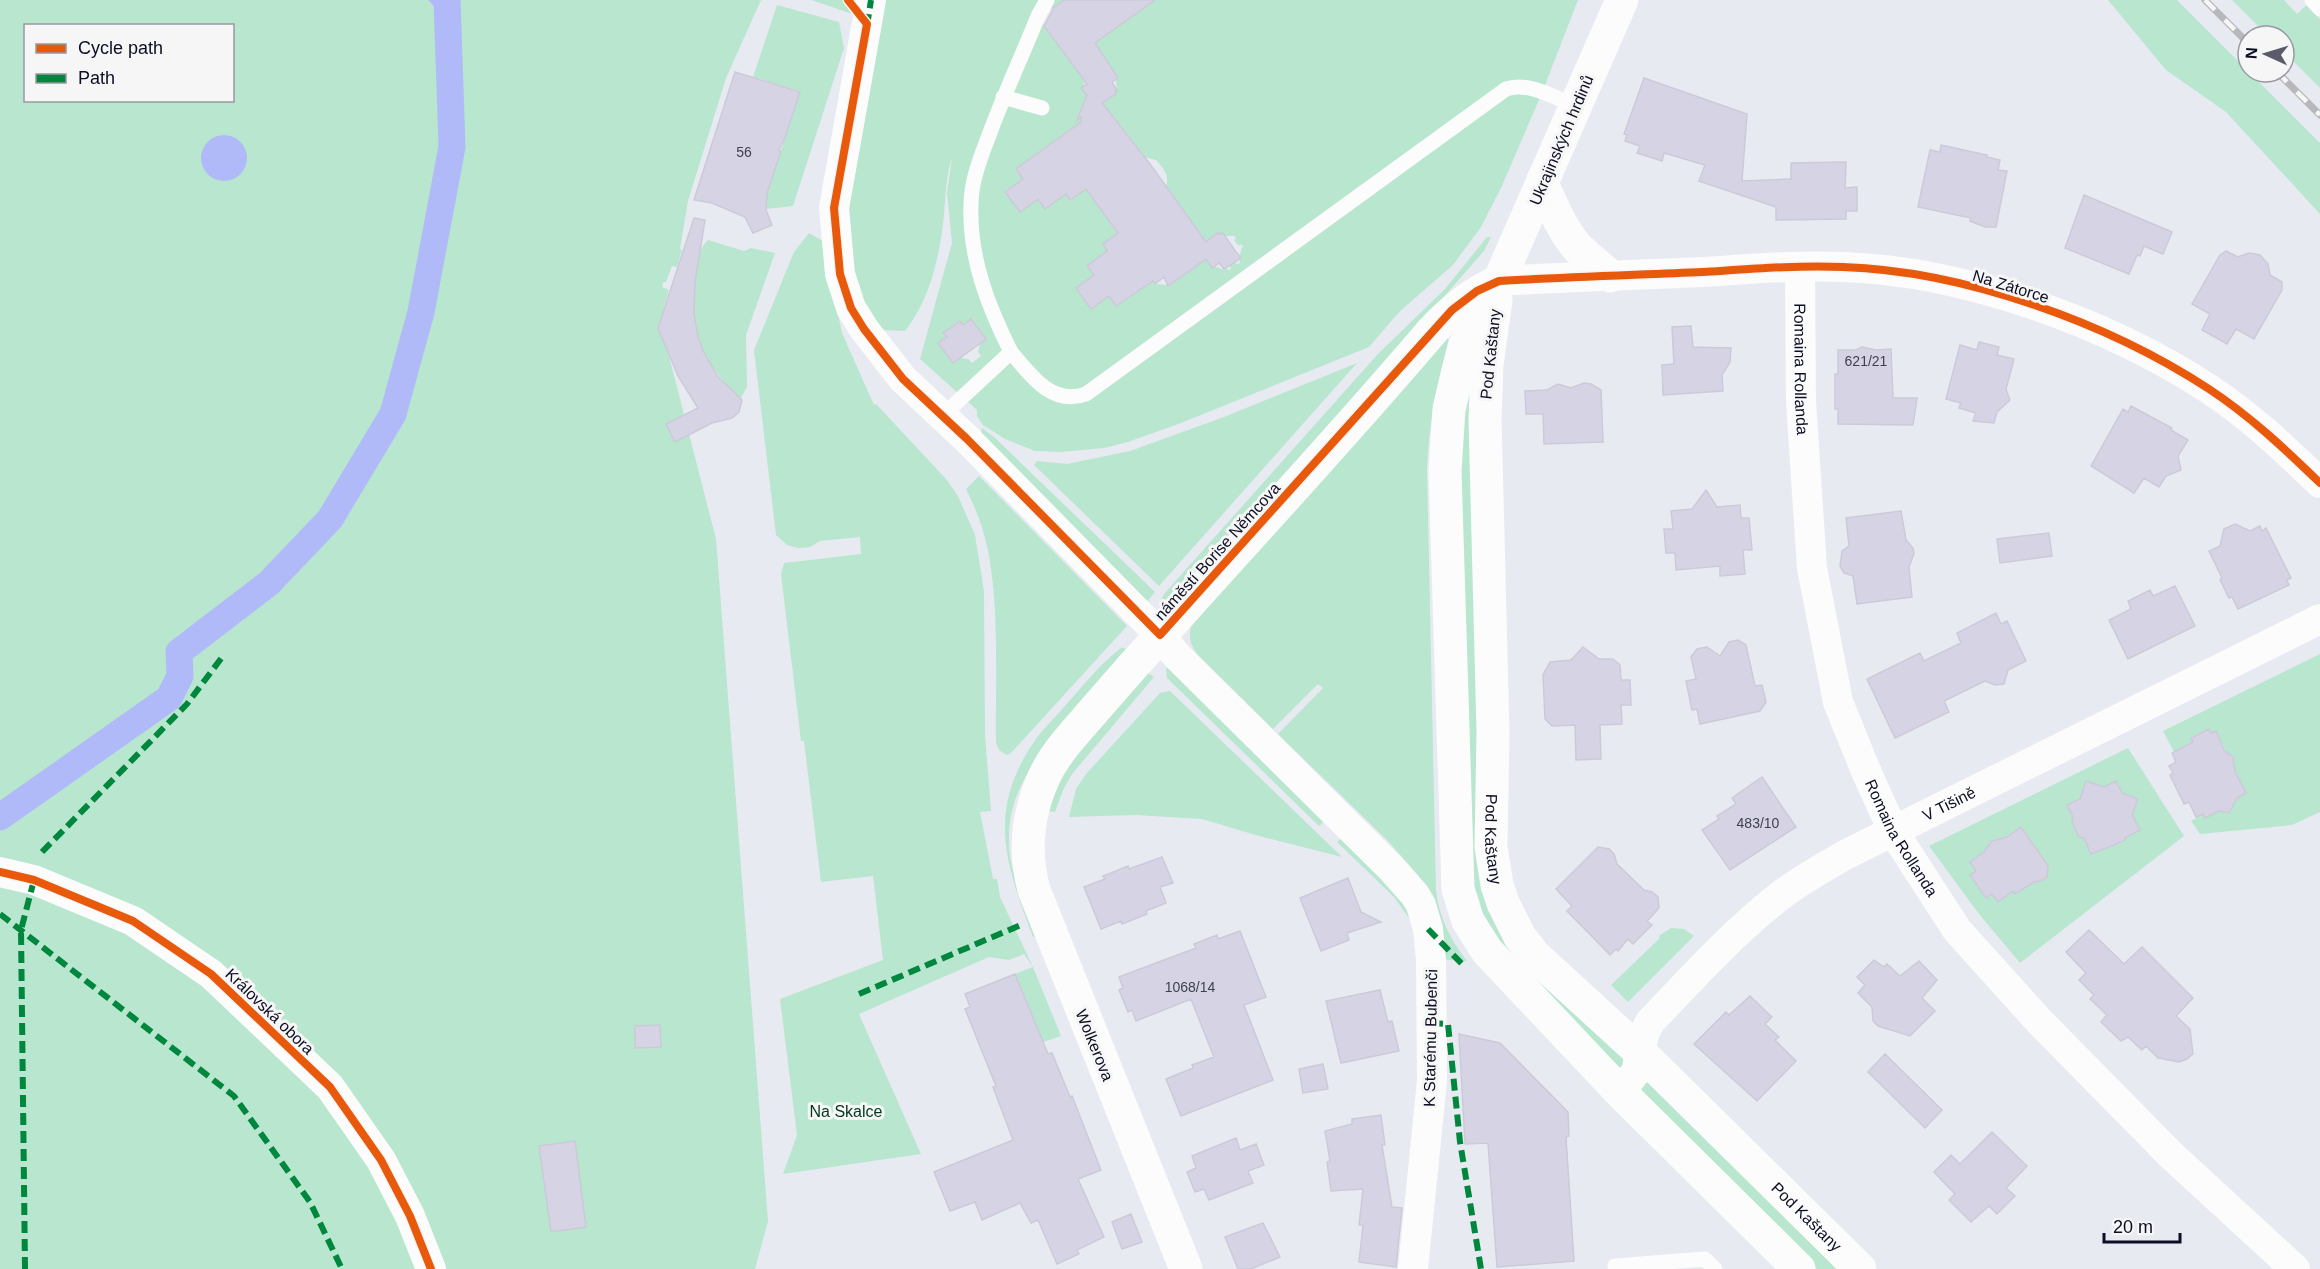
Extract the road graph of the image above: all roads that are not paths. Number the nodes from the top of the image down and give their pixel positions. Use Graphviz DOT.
graph roads {
  1 [pos="848,0"];
  2 [pos="1047,0"];
  3 [pos="1622,0"];
  4 [pos="2312,0"];
  5 [pos="2320,9"];
  6 [pos="869,12"];
  7 [pos="1003,97"];
  8 [pos="1576,106"];
  9 [pos="1042,108"];
  10 [pos="1542,183"];
  11 [pos="1800,267"];
  12 [pos="1610,276"];
  13 [pos="1499,280"];
  14 [pos="1011,352"];
  15 [pos="942,416"];
  16 [pos="2320,483"];
  17 [pos="2320,619"];
  18 [pos="1160,635"];
  19 [pos="1031,816"];
  20 [pos="1893,831"];
  21 [pos="0,872"];
  22 [pos="1406,884"];
  23 [pos="1640,1052"];
  24 [pos="1620,1092"];
  25 [pos="1615,1266"];
  26 [pos="431,1269"];
  27 [pos="1186,1269"];
  28 [pos="1413,1269"];
  29 [pos="1715,1269"];
  30 [pos="1799,1269"];
  31 [pos="1860,1269"];
  32 [pos="2295,1269"];
  1 -- 6 [label="street"];
  2 -- 7 [label="lane"];
  3 -- 8 [label="main road, Ukrajinských hrdinů"];
  4 -- 5 [label="lane"];
  6 -- 15 [label="street, náměstí Borise Němcova"];
  7 -- 9 [label="lane"];
  7 -- 14 [label="lane"];
  8 -- 10 [label="main road, Ukrajinských hrdinů"];
  8 -- 14 [label="lane"];
  10 -- 12 [label="main road"];
  10 -- 13 [label="main road, Ukrajinských hrdinů"];
  11 -- 12 [label="street, Na Zátorce"];
  11 -- 16 [label="street, Na Zátorce"];
  11 -- 20 [label="street, Romaina Rollanda"];
  12 -- 13 [label="street, Na Zátorce"];
  13 -- 18 [label="main road, náměstí Borise Němcova"];
  13 -- 23 [label="main road, Pod Kaštany"];
  13 -- 24 [label="main road, Pod Kaštany"];
  14 -- 15 [label="lane"];
  15 -- 18 [label="street, náměstí Borise Němcova"];
  17 -- 20 [label="street, V Tišině"];
  18 -- 19 [label="main road, náměstí Borise Němcova"];
  18 -- 22 [label="street, náměstí Borise Němcova"];
  19 -- 27 [label="main road, Wolkerova"];
  20 -- 23 [label="street, V Tišině"];
  20 -- 32 [label="street, Romaina Rollanda"];
  21 -- 26 [label="street, Královská obora"];
  22 -- 28 [label="street, K Starému Bubenči"];
  23 -- 24 [label="street, V Tišině"];
  23 -- 31 [label="main road, Pod Kaštany"];
  24 -- 30 [label="main road, Pod Kaštany"];
  25 -- 29 [label="lane"];
}
